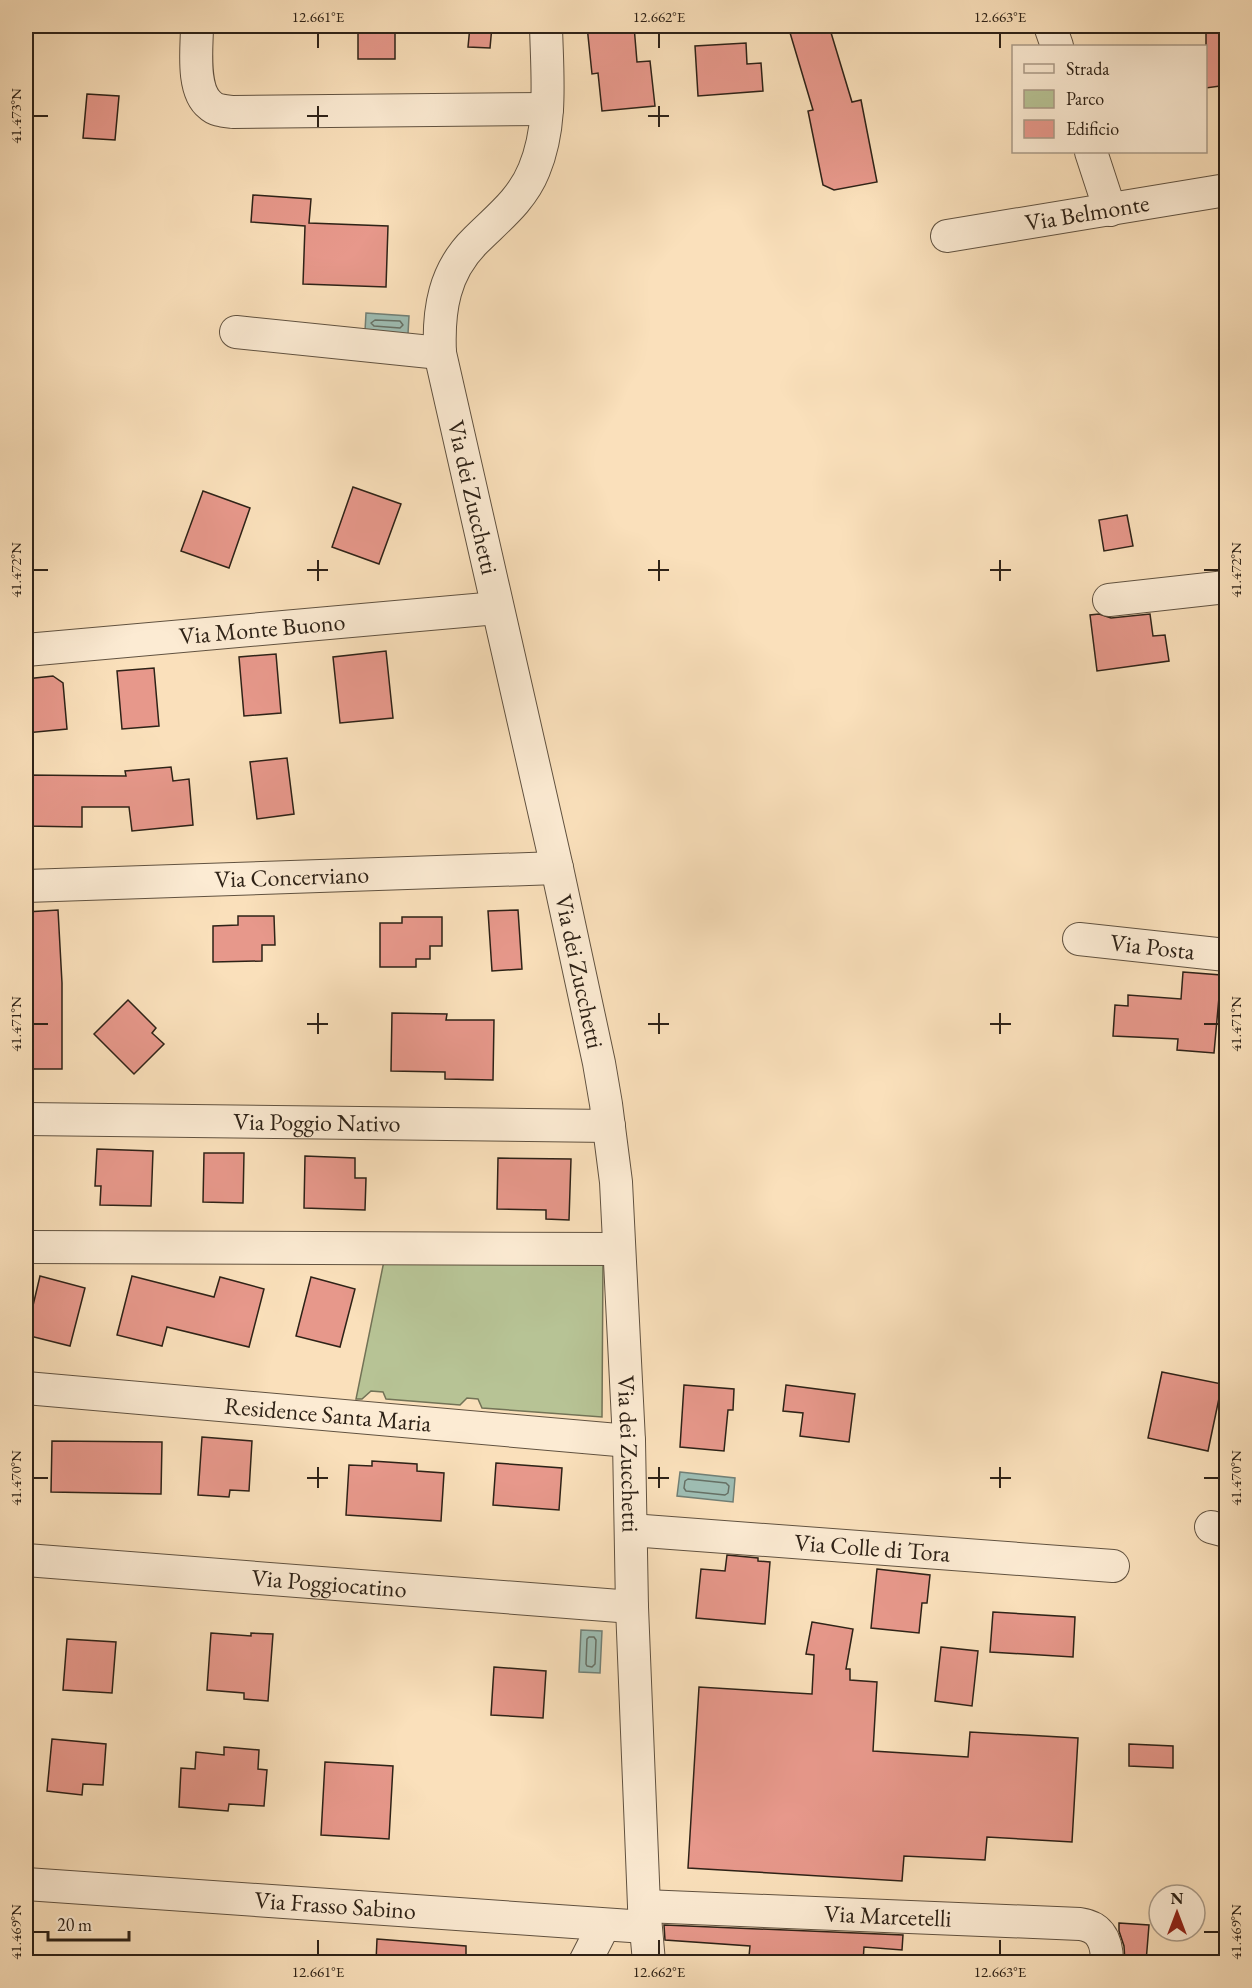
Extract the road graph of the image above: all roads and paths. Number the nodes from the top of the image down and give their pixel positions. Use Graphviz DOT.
graph roads {
  1 [pos="197,26"];
  2 [pos="546,26"];
  3 [pos="1050,26"];
  4 [pos="1057,45"];
  5 [pos="547,109"];
  6 [pos="1091,153"];
  7 [pos="1227,189"];
  8 [pos="1110,210"];
  9 [pos="947,236"];
  10 [pos="236,332"];
  11 [pos="440,353"];
  12 [pos="1227,587"];
  13 [pos="1109,600"];
  14 [pos="497,608"];
  15 [pos="26,650"];
  16 [pos="557,868"];
  17 [pos="26,886"];
  18 [pos="1079,939"];
  19 [pos="1227,956"];
  20 [pos="26,1119"];
  21 [pos="609,1126"];
  22 [pos="26,1248"];
  23 [pos="619,1249"];
  24 [pos="26,1388"];
  25 [pos="629,1442"];
  26 [pos="631,1530"];
  27 [pos="26,1560"];
  28 [pos="1113,1566"];
  29 [pos="632,1607"];
  30 [pos="26,1884"];
  31 [pos="645,1917"];
  32 [pos="604,1925"];
  33 [pos="585,1962"];
  34 [pos="650,1962"];
  35 [pos="1107,1962"];
  1 -- 5 [label="street"];
  2 -- 5 [label="street, Via dei Zucchetti"];
  3 -- 4 [label="street"];
  5 -- 11 [label="street, Via dei Zucchetti"];
  6 -- 8 [label="street"];
  7 -- 8 [label="street, Via Belmonte"];
  8 -- 9 [label="street, Via Belmonte"];
  10 -- 11 [label="street"];
  11 -- 14 [label="street, Via dei Zucchetti"];
  12 -- 13 [label="street"];
  14 -- 15 [label="street, Via Monte Buono"];
  14 -- 16 [label="street, Via dei Zucchetti"];
  16 -- 17 [label="street, Via Concerviano"];
  16 -- 21 [label="street, Via dei Zucchetti"];
  18 -- 19 [label="street, Via Posta"];
  20 -- 21 [label="street, Via Poggio Nativo"];
  21 -- 23 [label="street, Via dei Zucchetti"];
  22 -- 23 [label="street"];
  23 -- 25 [label="street, Via dei Zucchetti"];
  24 -- 25 [label="street, Residence Santa Maria"];
  25 -- 26 [label="street, Via dei Zucchetti"];
  26 -- 28 [label="street, Via Colle di Tora"];
  26 -- 29 [label="street, Via dei Zucchetti"];
  27 -- 29 [label="street, Via Poggiocatino"];
  29 -- 31 [label="street, Via dei Zucchetti"];
  30 -- 32 [label="street, Via Frasso Sabino"];
  31 -- 32 [label="street, Via Frasso Sabino"];
  31 -- 34 [label="street, Via dei Zucchetti"];
  31 -- 35 [label="street, Via Marcetelli"];
  32 -- 33 [label="street"];
}
